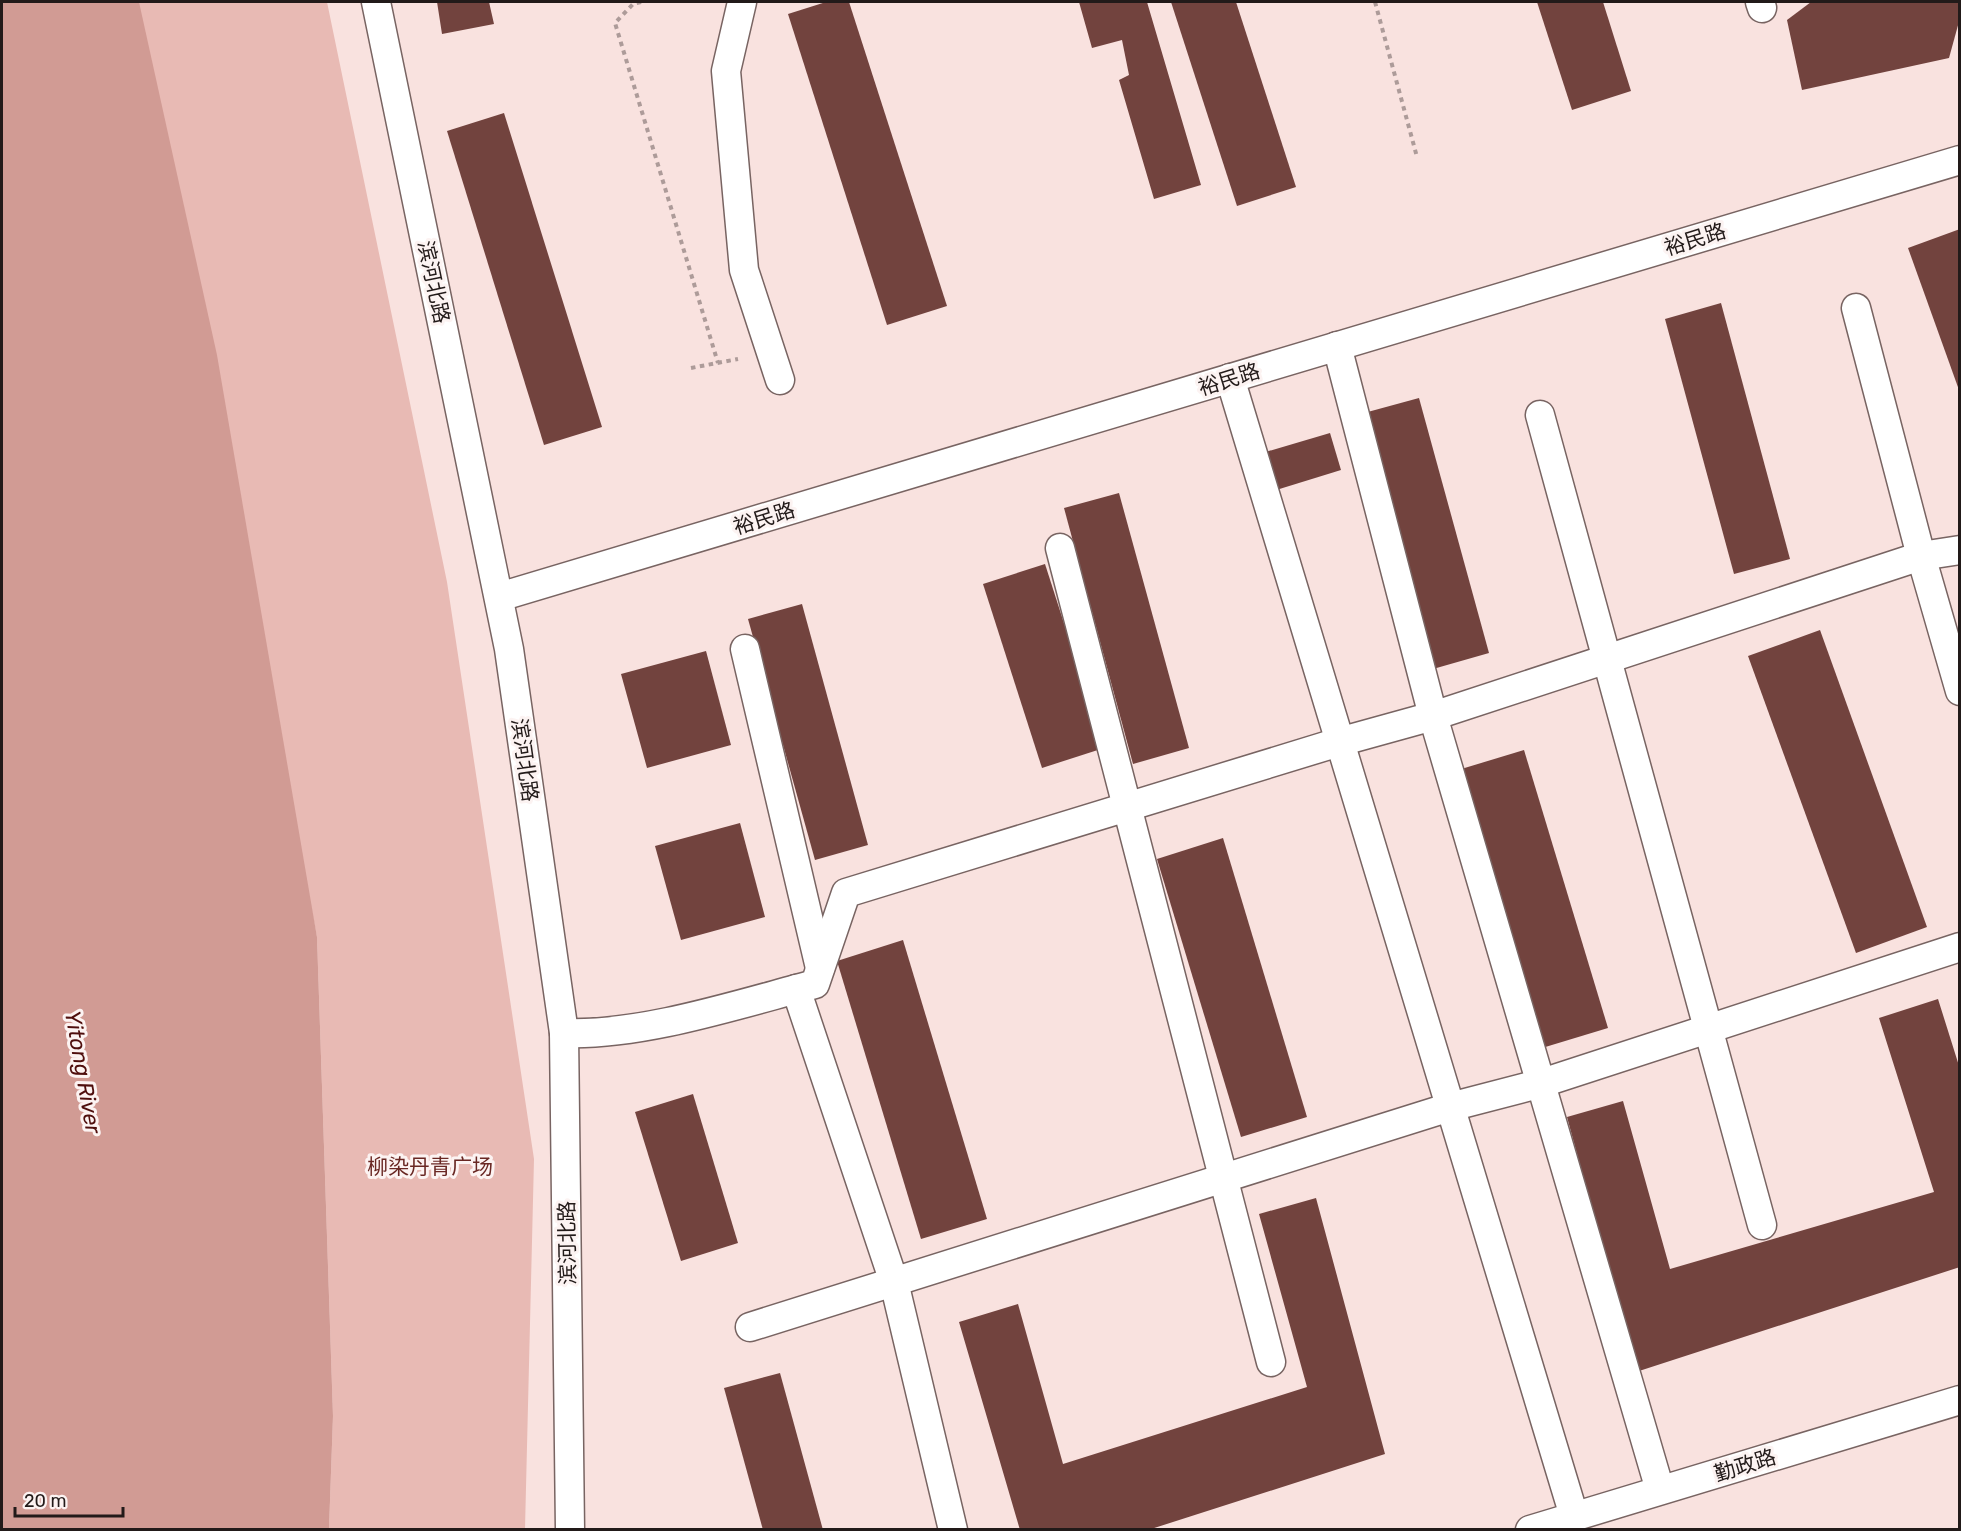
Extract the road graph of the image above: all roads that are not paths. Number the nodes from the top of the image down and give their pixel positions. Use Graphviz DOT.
graph roads {
  1 [pos="376,2"];
  2 [pos="742,2"];
  3 [pos="1959,160"];
  4 [pos="1856,308"];
  5 [pos="1337,346"];
  6 [pos="1230,378"];
  7 [pos="780,380"];
  8 [pos="1540,415"];
  9 [pos="1060,548"];
  10 [pos="1959,550"];
  11 [pos="1921,556"];
  12 [pos="499,597"];
  13 [pos="745,649"];
  14 [pos="1605,660"];
  15 [pos="1959,691"];
  16 [pos="1433,716"];
  17 [pos="1339,742"];
  18 [pos="1127,807"];
  19 [pos="1959,947"];
  20 [pos="820,968"];
  21 [pos="796,989"];
  22 [pos="1706,1030"];
  23 [pos="564,1033"];
  24 [pos="1542,1083"];
  25 [pos="1450,1107"];
  26 [pos="1223,1178"];
  27 [pos="1762,1226"];
  28 [pos="894,1282"];
  29 [pos="750,1328"];
  30 [pos="1271,1362"];
  31 [pos="1959,1400"];
  32 [pos="1660,1490"];
  33 [pos="1574,1516"];
  34 [pos="570,1530"];
  35 [pos="953,1530"];
  36 [pos="1530,1530"];
  1 -- 12 [label="street, 滨河北路"];
  2 -- 7 [label="street"];
  3 -- 5 [label="street, 裕民路"];
  4 -- 11 [label="street"];
  5 -- 6 [label="street, 裕民路"];
  5 -- 16 [label="street"];
  6 -- 12 [label="street, 裕民路"];
  6 -- 17 [label="street"];
  8 -- 14 [label="street"];
  9 -- 18 [label="street"];
  10 -- 11 [label="street"];
  11 -- 14 [label="street"];
  11 -- 15 [label="street"];
  12 -- 23 [label="street, 滨河北路"];
  13 -- 20 [label="street"];
  14 -- 16 [label="street"];
  14 -- 22 [label="street"];
  16 -- 17 [label="street"];
  16 -- 24 [label="street"];
  17 -- 18 [label="street"];
  17 -- 25 [label="street"];
  18 -- 20 [label="street"];
  18 -- 26 [label="street"];
  19 -- 22 [label="street"];
  20 -- 21 [label="street"];
  21 -- 23 [label="street"];
  21 -- 28 [label="street"];
  22 -- 24 [label="street"];
  22 -- 27 [label="street"];
  23 -- 34 [label="street, 滨河北路"];
  24 -- 25 [label="street"];
  24 -- 32 [label="street"];
  25 -- 26 [label="street"];
  25 -- 33 [label="street"];
  26 -- 28 [label="street"];
  26 -- 30 [label="street"];
  28 -- 29 [label="street"];
  28 -- 35 [label="street"];
  31 -- 32 [label="street, 勤政路"];
  32 -- 33 [label="street, 勤政路"];
  33 -- 36 [label="street, 勤政路"];
}
